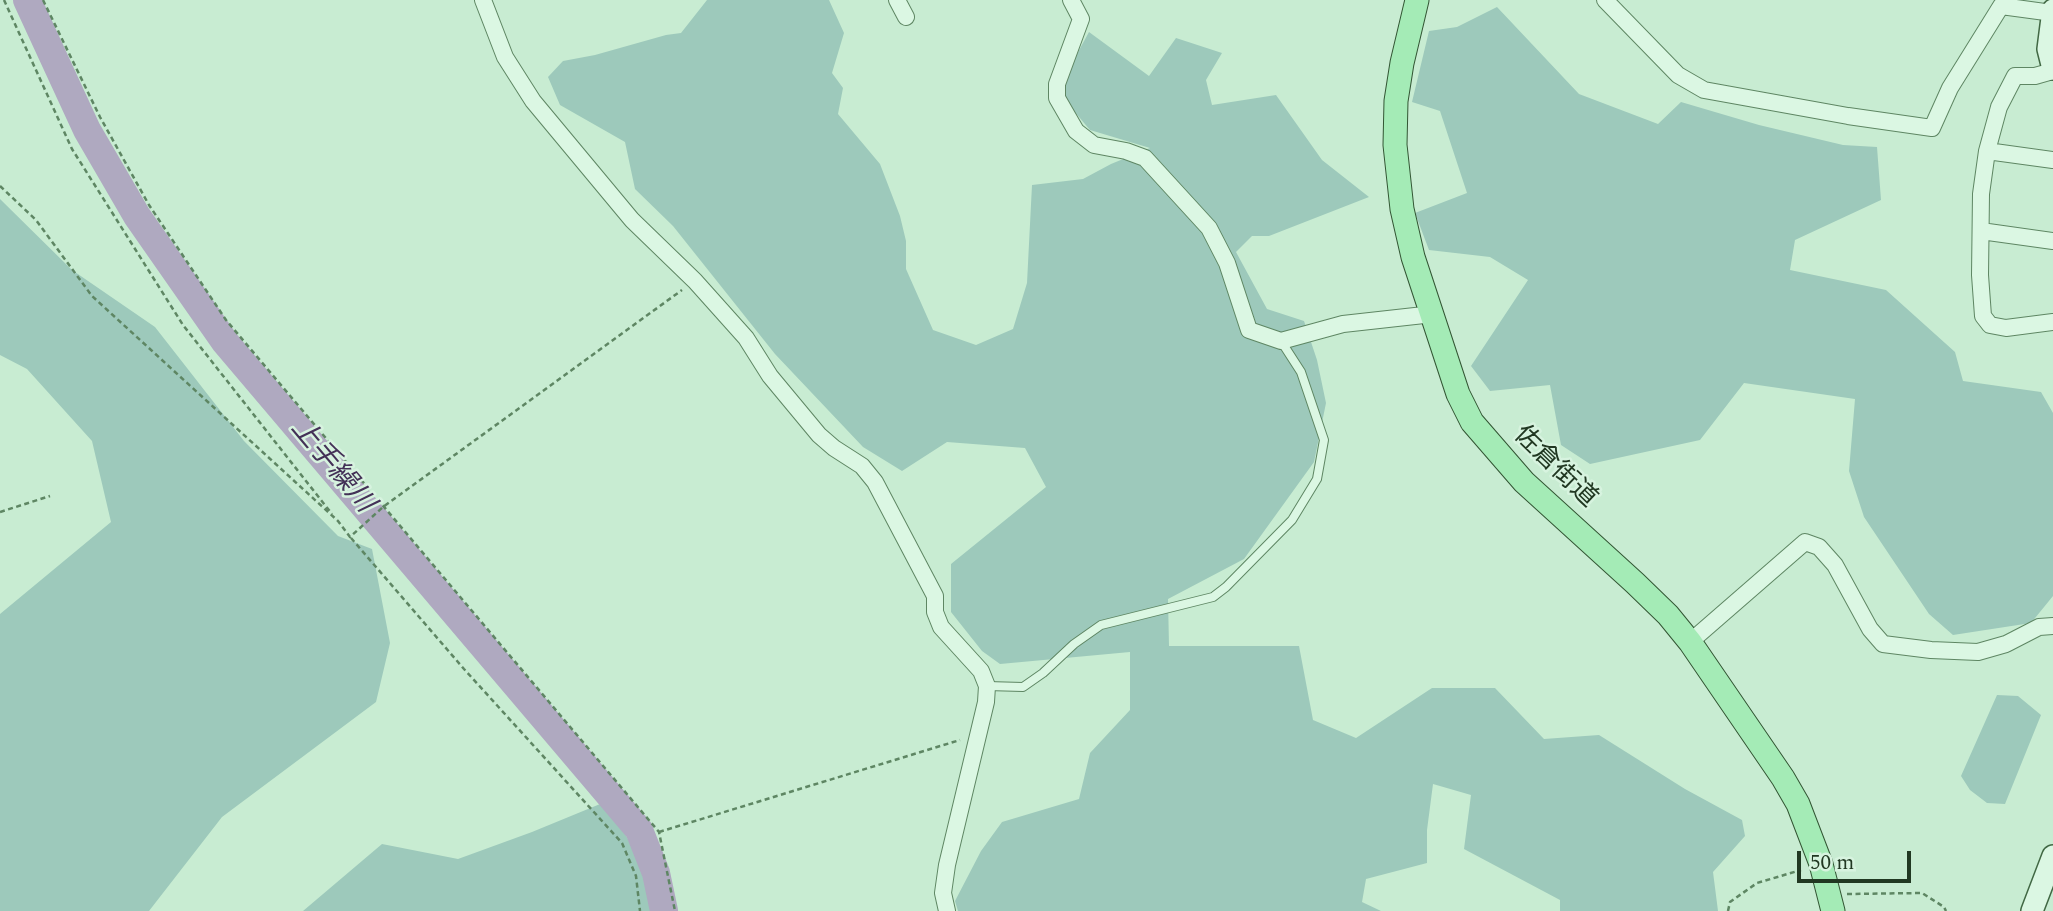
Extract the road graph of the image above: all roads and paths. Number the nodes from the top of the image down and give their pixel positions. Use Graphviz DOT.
graph roads {
  1 [pos="4,0"];
  2 [pos="43,0"];
  3 [pos="483,0"];
  4 [pos="897,0"];
  5 [pos="1071,0"];
  6 [pos="1417,0"];
  7 [pos="1605,0"];
  8 [pos="2053,12"];
  9 [pos="906,17"];
  10 [pos="2053,70"];
  11 [pos="1987,150"];
  12 [pos="2053,160"];
  13 [pos="0,186"];
  14 [pos="1981,231"];
  15 [pos="2053,241"];
  16 [pos="695,281"];
  17 [pos="1433,314"];
  18 [pos="2053,322"];
  19 [pos="1281,341"];
  20 [pos="50,496"];
  21 [pos="383,507"];
  22 [pos="0,512"];
  23 [pos="338,521"];
  24 [pos="350,537"];
  25 [pos="2053,626"];
  26 [pos="1690,642"];
  27 [pos="987,686"];
  28 [pos="978,734"];
  29 [pos="659,832"];
  30 [pos="2053,856"];
  31 [pos="1821,864"];
  32 [pos="1831,903"];
  33 [pos="640,911"];
  34 [pos="675,911"];
  35 [pos="947,911"];
  36 [pos="1728,911"];
  37 [pos="1946,911"];
  38 [pos="2032,911"];
  1 -- 23 [label="path"];
  2 -- 21 [label="path"];
  3 -- 16 [label="street"];
  4 -- 9 [label="street"];
  5 -- 19 [label="street"];
  6 -- 17 [label="main road, 佐倉街道"];
  7 -- 8 [label="street"];
  8 -- 10 [label="street"];
  10 -- 11 [label="street"];
  11 -- 12 [label="street"];
  11 -- 14 [label="street"];
  13 -- 23 [label="path"];
  14 -- 15 [label="street"];
  14 -- 18 [label="street"];
  16 -- 21 [label="path"];
  16 -- 27 [label="street"];
  17 -- 19 [label="street"];
  17 -- 26 [label="main road, 佐倉街道"];
  19 -- 27 [label="lane"];
  20 -- 22 [label="path"];
  21 -- 24 [label="path"];
  21 -- 29 [label="path"];
  23 -- 24 [label="path"];
  24 -- 33 [label="path"];
  25 -- 26 [label="street"];
  26 -- 31 [label="main road, 佐倉街道"];
  27 -- 28 [label="street"];
  28 -- 29 [label="path"];
  28 -- 35 [label="street"];
  29 -- 34 [label="path"];
  30 -- 38 [label="street"];
  31 -- 32 [label="main road, 佐倉街道"];
  31 -- 36 [label="path"];
  32 -- 37 [label="path"];
}
